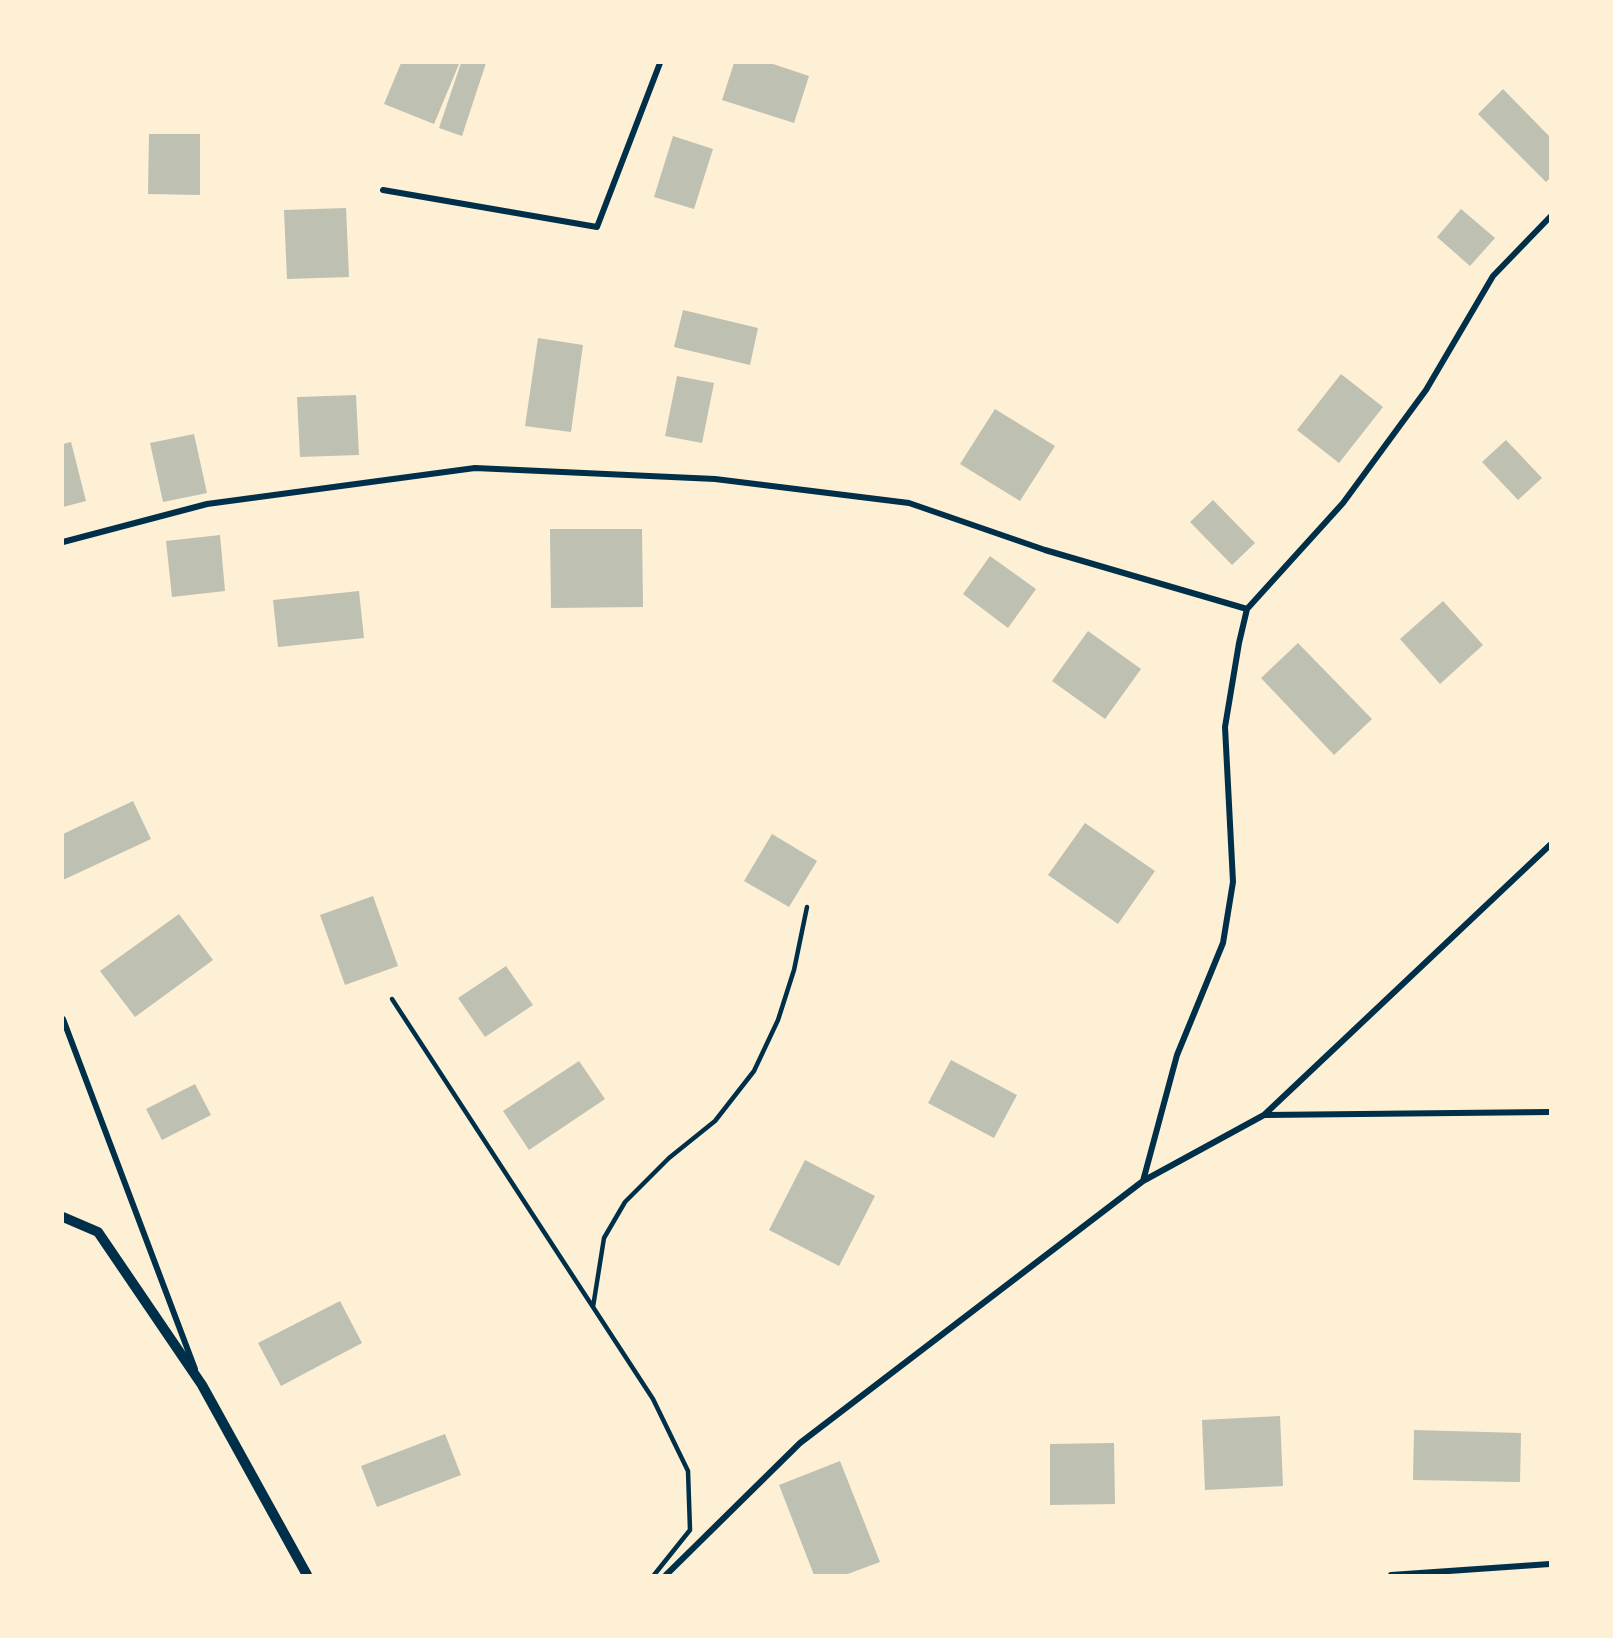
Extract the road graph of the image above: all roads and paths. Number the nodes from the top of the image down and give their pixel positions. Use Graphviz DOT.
graph roads {
  1 [pos="660,63"];
  2 [pos="383,190"];
  3 [pos="1550,217"];
  4 [pos="63,542"];
  5 [pos="1246,609"];
  6 [pos="1550,845"];
  7 [pos="807,907"];
  8 [pos="392,999"];
  9 [pos="63,1019"];
  10 [pos="1550,1112"];
  11 [pos="1264,1115"];
  12 [pos="1143,1182"];
  13 [pos="63,1217"];
  14 [pos="593,1307"];
  15 [pos="202,1385"];
  16 [pos="1550,1564"];
  17 [pos="307,1575"];
  18 [pos="654,1575"];
  19 [pos="666,1575"];
  20 [pos="1391,1575"];
  1 -- 2 [label="street"];
  3 -- 5 [label="street"];
  4 -- 5 [label="street"];
  5 -- 12 [label="street"];
  6 -- 11 [label="street"];
  7 -- 14 [label="lane"];
  8 -- 14 [label="lane"];
  9 -- 15 [label="street"];
  10 -- 11 [label="street"];
  11 -- 12 [label="street"];
  12 -- 19 [label="street"];
  13 -- 15 [label="street"];
  14 -- 18 [label="lane"];
  15 -- 17 [label="street"];
  16 -- 20 [label="street"];
}
